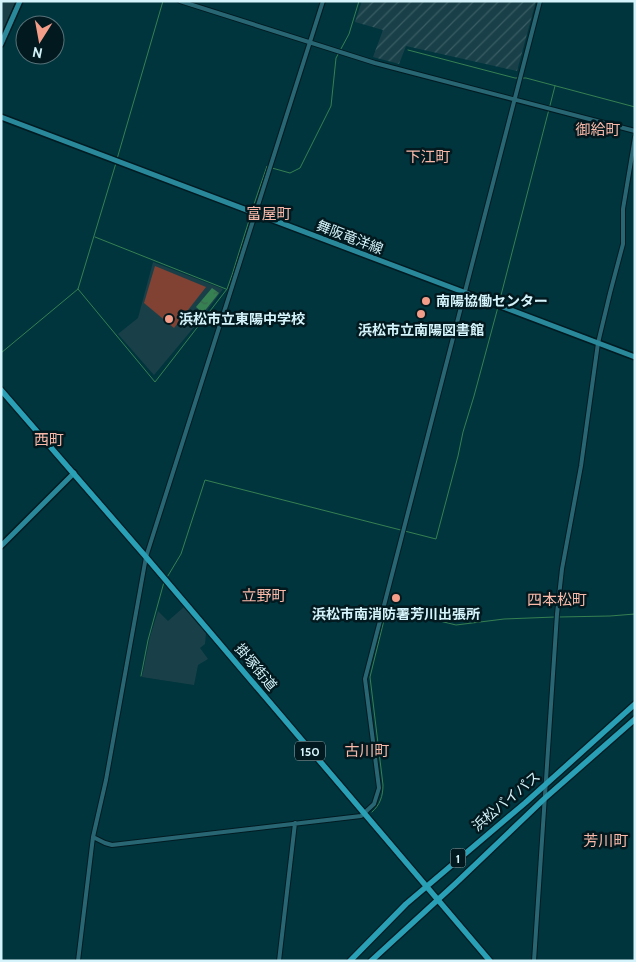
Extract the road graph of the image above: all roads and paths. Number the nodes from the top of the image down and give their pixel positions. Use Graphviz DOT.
graph roads {
  1 [pos="20,1"];
  2 [pos="180,1"];
  3 [pos="322,1"];
  4 [pos="540,1"];
  5 [pos="310,43"];
  6 [pos="1,44"];
  7 [pos="514,100"];
  8 [pos="1,117"];
  9 [pos="635,131"];
  10 [pos="635,137"];
  11 [pos="255,213"];
  12 [pos="465,293"];
  13 [pos="598,343"];
  14 [pos="635,357"];
  15 [pos="1,390"];
  16 [pos="74,473"];
  17 [pos="1,546"];
  18 [pos="146,557"];
  19 [pos="635,704"];
  20 [pos="635,719"];
  21 [pos="545,784"];
  22 [pos="544,798"];
  23 [pos="364,814"];
  24 [pos="295,823"];
  25 [pos="93,837"];
  26 [pos="426,886"];
  27 [pos="438,899"];
  28 [pos="78,961"];
  29 [pos="279,961"];
  30 [pos="350,961"];
  31 [pos="371,961"];
  32 [pos="490,961"];
  33 [pos="534,961"];
  1 -- 6 [label="main road"];
  2 -- 5 [label="street"];
  3 -- 5 [label="street"];
  4 -- 7 [label="street"];
  5 -- 7 [label="street"];
  5 -- 11 [label="street"];
  7 -- 9 [label="street"];
  7 -- 12 [label="street"];
  8 -- 11 [label="main road, 舞阪竜洋線"];
  10 -- 13 [label="street"];
  11 -- 12 [label="main road, 舞阪竜洋線"];
  11 -- 18 [label="street"];
  12 -- 13 [label="main road, 舞阪竜洋線"];
  12 -- 23 [label="street"];
  13 -- 14 [label="main road, 舞阪竜洋線"];
  13 -- 21 [label="street"];
  15 -- 16 [label="highway, 掛塚街道 / 150"];
  16 -- 17 [label="main road"];
  16 -- 18 [label="highway, 掛塚街道 / 150"];
  18 -- 23 [label="highway, 掛塚街道 / 150"];
  18 -- 25 [label="street"];
  19 -- 21 [label="highway, 浜松バイパス / 1"];
  20 -- 22 [label="highway, 浜松バイパス / 1"];
  21 -- 22 [label="street"];
  21 -- 26 [label="highway, 浜松バイパス / 1"];
  22 -- 27 [label="highway, 浜松バイパス / 1"];
  22 -- 33 [label="street"];
  23 -- 24 [label="street"];
  23 -- 26 [label="highway, 掛塚街道 / 150"];
  24 -- 25 [label="street"];
  24 -- 29 [label="street"];
  25 -- 28 [label="street"];
  26 -- 27 [label="highway, 掛塚街道 / 150"];
  26 -- 30 [label="highway, 浜松バイパス / 1"];
  27 -- 31 [label="highway, 浜松バイパス / 1"];
  27 -- 32 [label="highway, 掛塚街道 / 150"];
}
